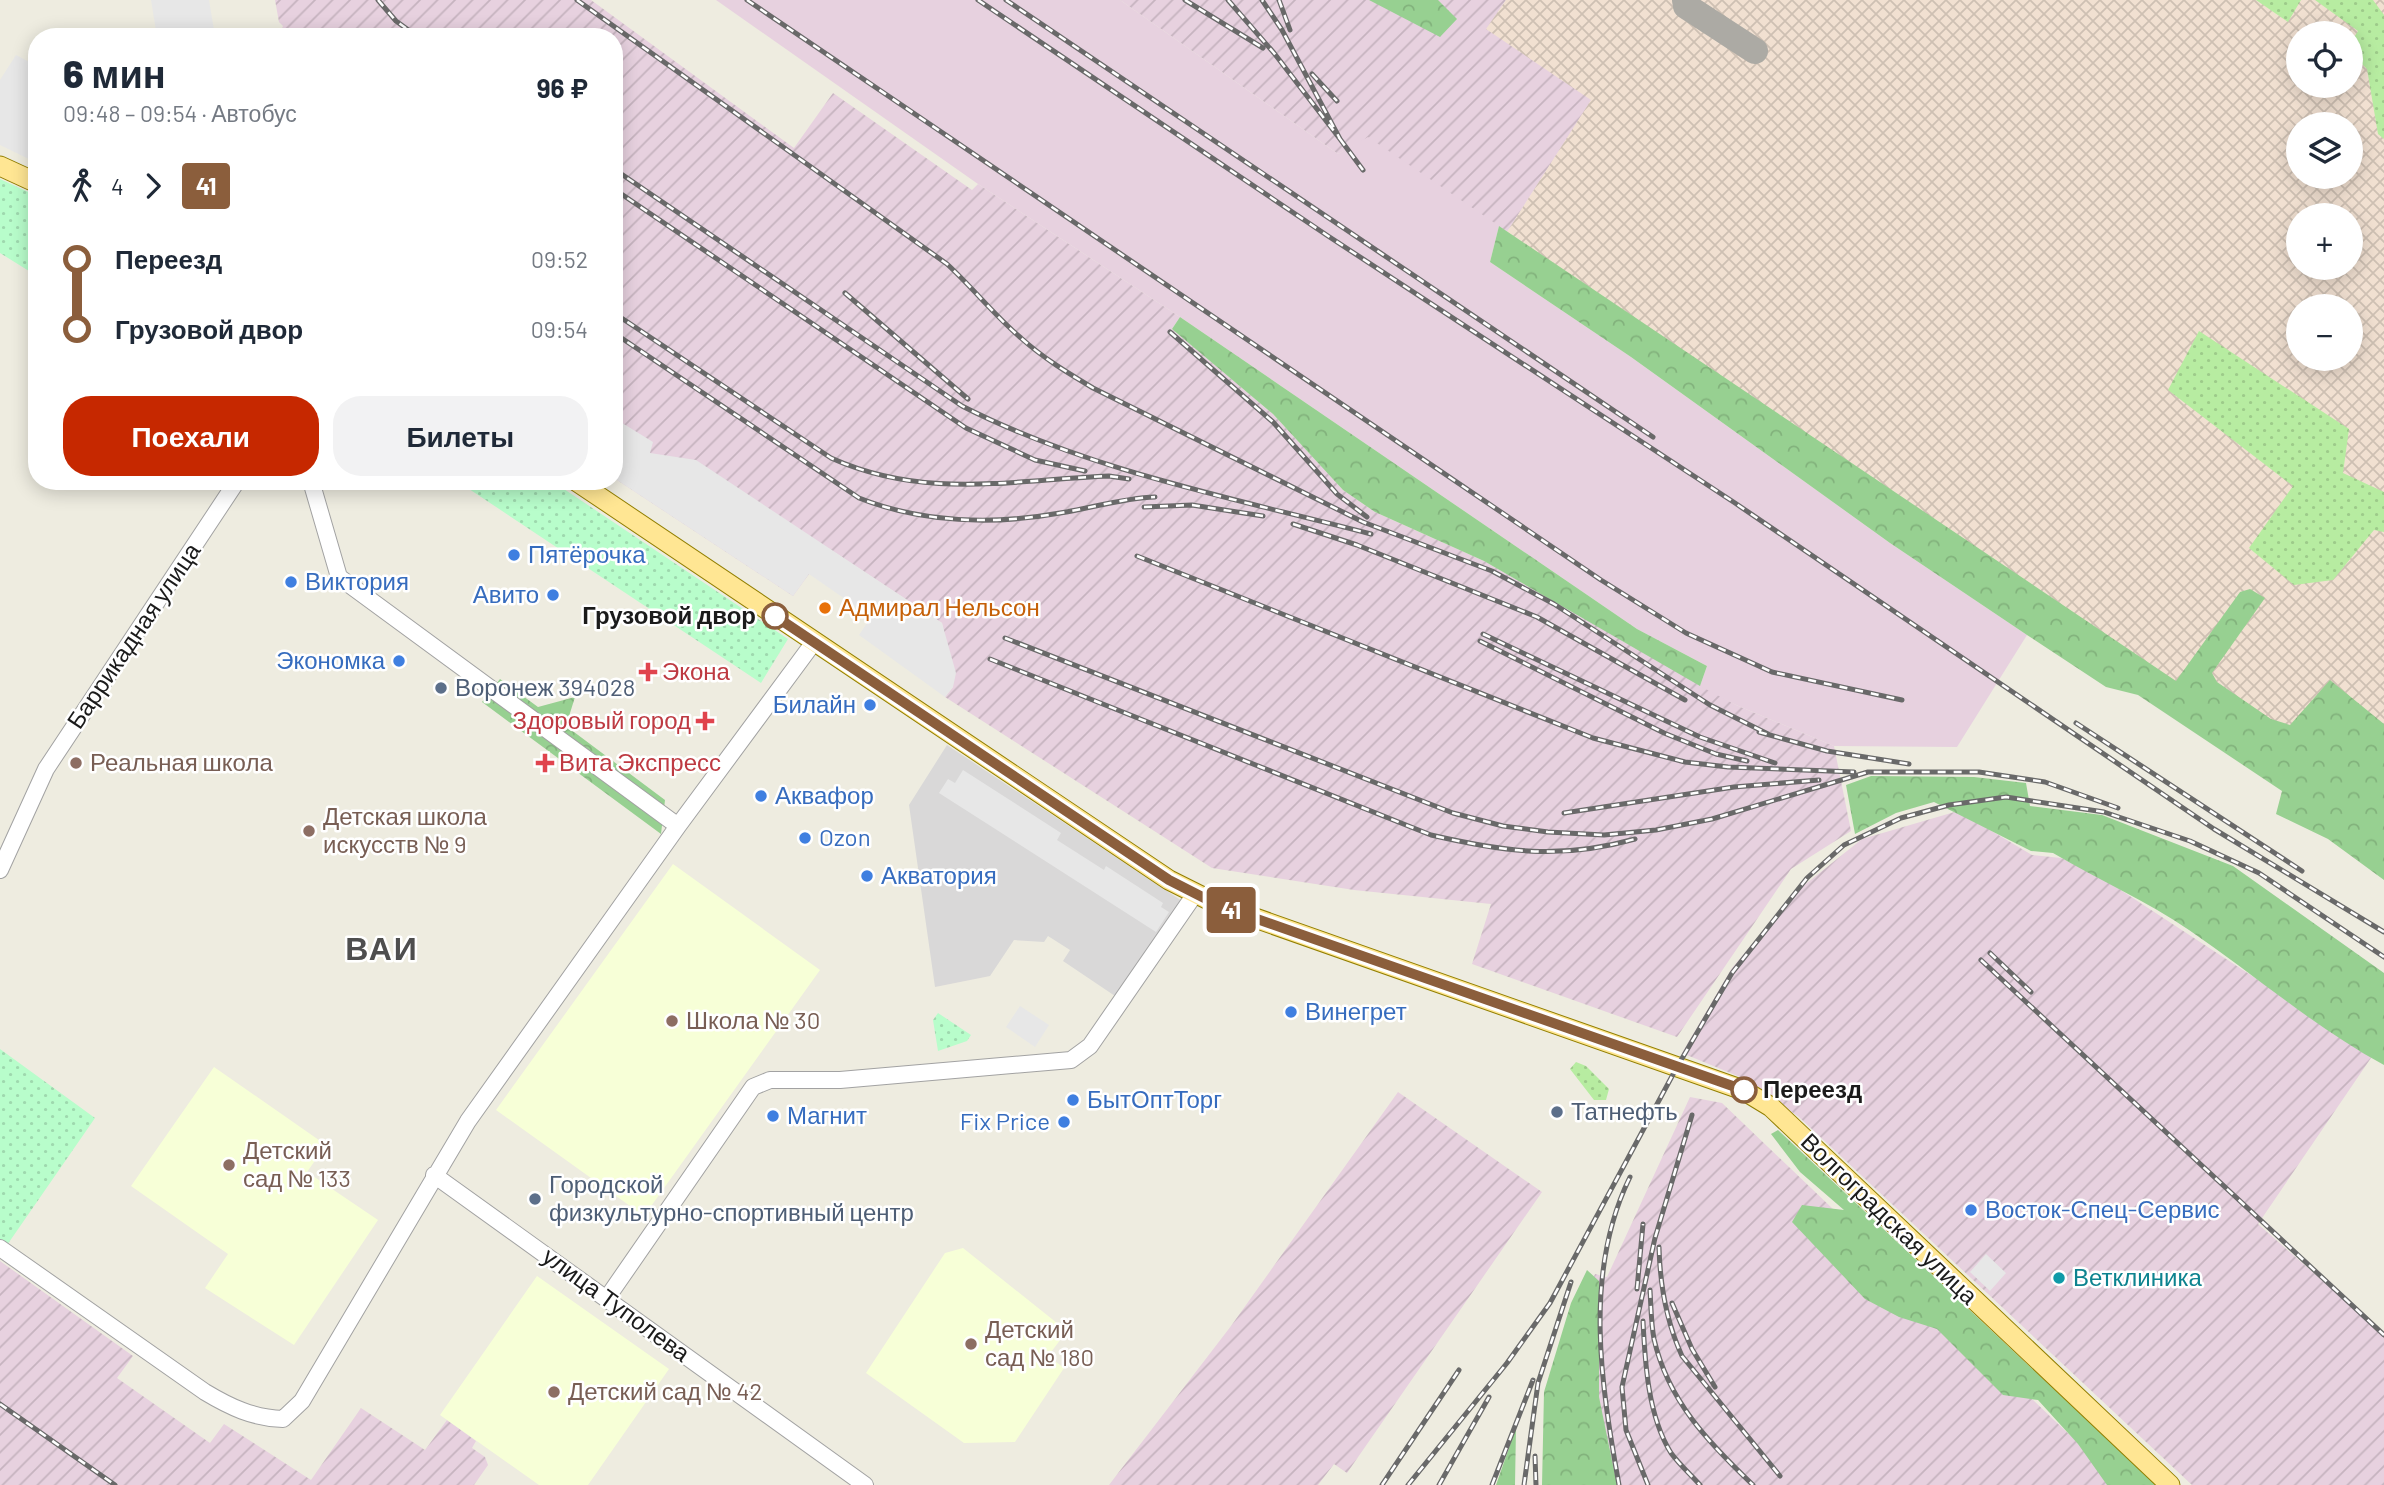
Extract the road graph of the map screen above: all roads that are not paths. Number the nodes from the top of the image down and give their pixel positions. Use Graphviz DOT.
graph roads {
  1 [pos="0,166"];
  2 [pos="28,179"];
  3 [pos="231,490"];
  4 [pos="314,490"];
  5 [pos="589,490"];
  6 [pos="814,642"];
  7 [pos="678,826"];
  8 [pos="1,865"];
  9 [pos="1195,894"];
  10 [pos="434,1175"];
  11 [pos="0,1248"];
  12 [pos="607,1298"];
  13 [pos="866,1485"];
  14 [pos="2170,1485"];
  1 -- 2 [label="main road"];
  3 -- 8 [label="street, Баррикадная улица"];
  4 -- 7 [label="street"];
  5 -- 6 [label="main road, Волгоградская улица"];
  6 -- 7 [label="street"];
  6 -- 9 [label="main road, Волгоградская улица"];
  7 -- 10 [label="street"];
  9 -- 12 [label="street"];
  9 -- 14 [label="main road, Волгоградская улица"];
  10 -- 11 [label="street"];
  10 -- 12 [label="street, улица Туполева"];
  12 -- 13 [label="street, улица Туполева"];
}
